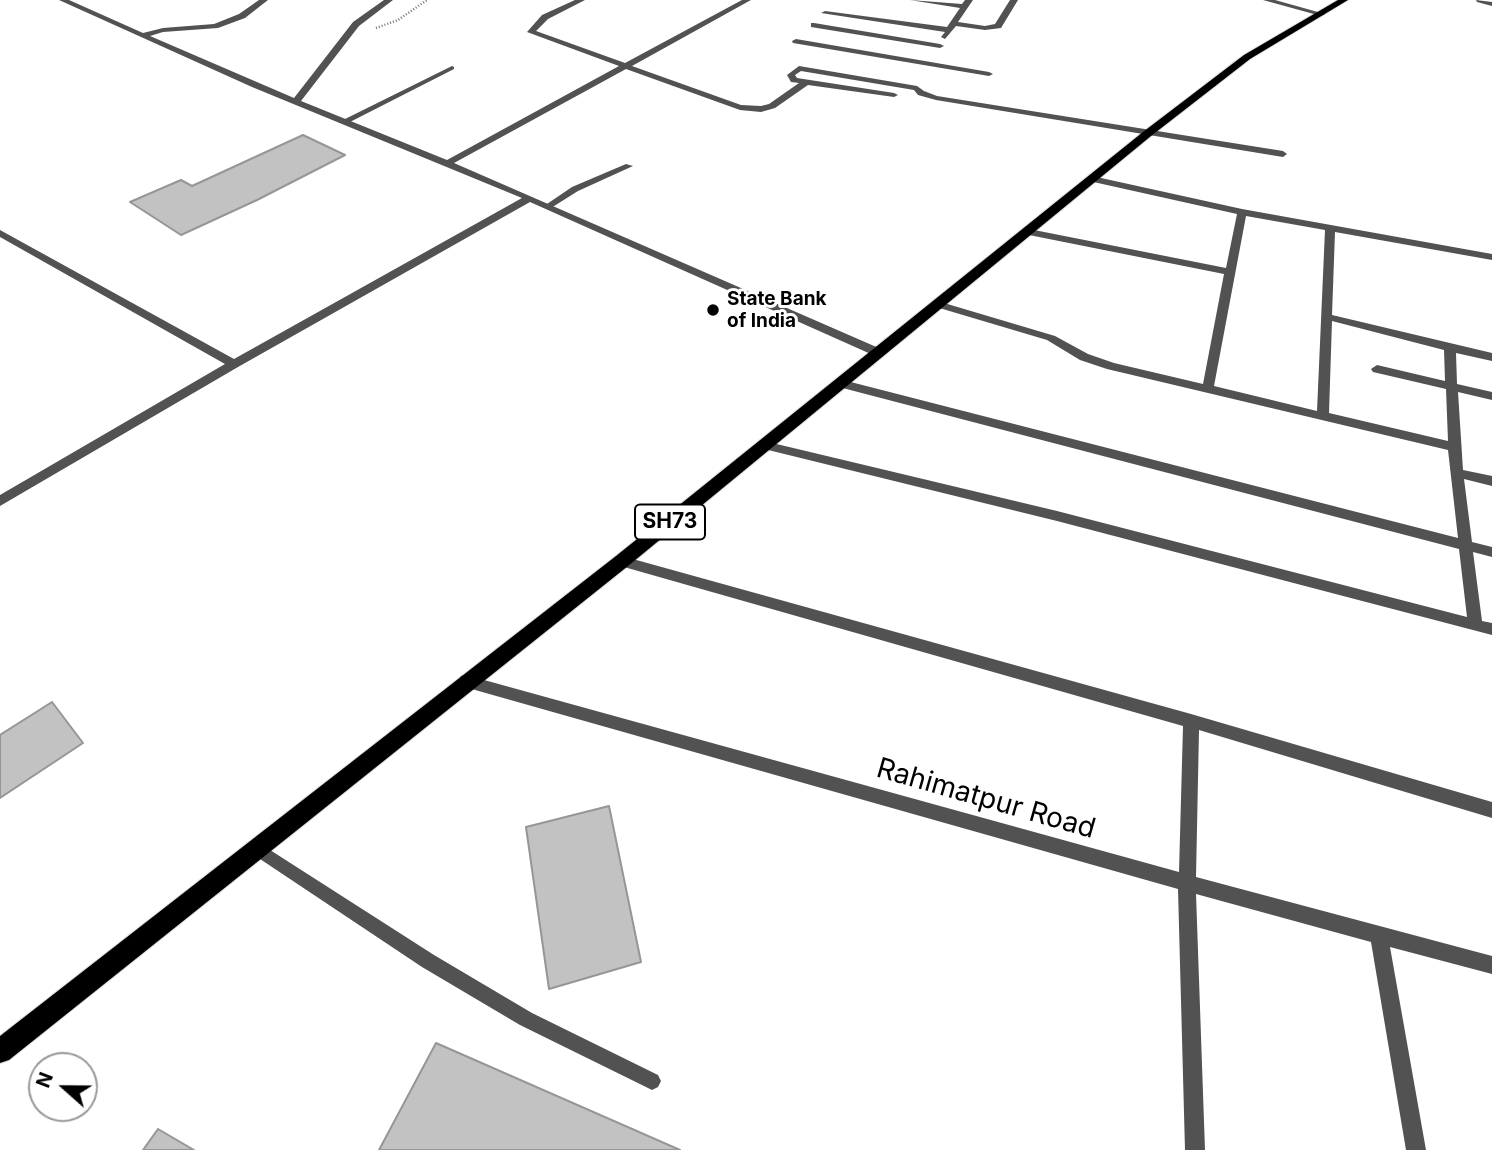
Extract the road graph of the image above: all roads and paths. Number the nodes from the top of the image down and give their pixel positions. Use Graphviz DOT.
graph roads {
  1 [pos="264,0"];
  2 [pos="389,0"];
  3 [pos="427,0"];
  4 [pos="581,0"];
  5 [pos="747,0"];
  6 [pos="914,0"];
  7 [pos="1014,0"];
  8 [pos="1267,0"];
  9 [pos="1344,0"];
  10 [pos="1480,0"];
  11 [pos="72,1"];
  12 [pos="967,3"];
  13 [pos="1492,4"];
  14 [pos="825,13"];
  15 [pos="1321,14"];
  16 [pos="814,25"];
  17 [pos="952,27"];
  18 [pos="350,31"];
  19 [pos="144,35"];
  20 [pos="796,41"];
  21 [pos="940,46"];
  22 [pos="928,64"];
  23 [pos="626,66"];
  24 [pos="452,68"];
  25 [pos="989,74"];
  26 [pos="806,82"];
  27 [pos="916,88"];
  28 [pos="894,95"];
  29 [pos="296,101"];
  30 [pos="345,121"];
  31 [pos="1147,134"];
  32 [pos="1283,154"];
  33 [pos="449,163"];
  34 [pos="629,166"];
  35 [pos="1092,179"];
  36 [pos="529,198"];
  37 [pos="548,206"];
  38 [pos="1242,212"];
  39 [pos="1330,228"];
  40 [pos="1030,232"];
  41 [pos="0,233"];
  42 [pos="1492,257"];
  43 [pos="1230,272"];
  44 [pos="940,304"];
  45 [pos="1328,317"];
  46 [pos="1450,348"];
  47 [pos="877,352"];
  48 [pos="1492,357"];
  49 [pos="234,364"];
  50 [pos="1377,369"];
  51 [pos="839,383"];
  52 [pos="1451,386"];
  53 [pos="1209,388"];
  54 [pos="1492,396"];
  55 [pos="1323,415"];
  56 [pos="764,445"];
  57 [pos="1454,447"];
  58 [pos="1458,473"];
  59 [pos="1492,481"];
  60 [pos="0,500"];
  61 [pos="1464,545"];
  62 [pos="1492,552"];
  63 [pos="622,561"];
  64 [pos="1475,625"];
  65 [pos="1492,629"];
  66 [pos="466,681"];
  67 [pos="1191,721"];
  68 [pos="1492,810"];
  69 [pos="256,848"];
  70 [pos="1187,883"];
  71 [pos="1379,935"];
  72 [pos="1492,965"];
  73 [pos="0,1051"];
  74 [pos="652,1081"];
  75 [pos="1195,1150"];
  76 [pos="1416,1150"];
  1 -- 19 [label="street"];
  2 -- 18 [label="street"];
  3 -- 18 [label="path"];
  4 -- 23 [label="street"];
  5 -- 23 [label="street"];
  6 -- 12 [label="street"];
  7 -- 17 [label="street"];
  8 -- 15 [label="street"];
  9 -- 15 [label="main road, SH73"];
  10 -- 13 [label="street"];
  11 -- 19 [label="street"];
  12 -- 17 [label="street"];
  14 -- 17 [label="street"];
  15 -- 31 [label="main road, SH73"];
  16 -- 21 [label="street"];
  17 -- 21 [label="street"];
  18 -- 29 [label="street"];
  19 -- 29 [label="street"];
  20 -- 22 [label="street"];
  21 -- 22 [label="street"];
  22 -- 25 [label="street"];
  22 -- 27 [label="street"];
  23 -- 26 [label="street"];
  23 -- 33 [label="street"];
  24 -- 30 [label="lane"];
  26 -- 27 [label="street"];
  26 -- 28 [label="street"];
  27 -- 31 [label="street"];
  29 -- 30 [label="street"];
  30 -- 33 [label="street"];
  31 -- 32 [label="street"];
  31 -- 35 [label="main road, SH73"];
  33 -- 36 [label="street"];
  34 -- 37 [label="lane"];
  35 -- 38 [label="street"];
  35 -- 40 [label="main road, SH73"];
  36 -- 37 [label="street"];
  36 -- 49 [label="street"];
  37 -- 47 [label="street"];
  38 -- 39 [label="street"];
  38 -- 43 [label="street"];
  39 -- 42 [label="street"];
  39 -- 45 [label="street"];
  40 -- 43 [label="street"];
  40 -- 44 [label="main road, SH73"];
  41 -- 49 [label="street"];
  43 -- 53 [label="street"];
  44 -- 47 [label="main road, SH73"];
  44 -- 53 [label="street"];
  45 -- 46 [label="street"];
  45 -- 55 [label="street"];
  46 -- 48 [label="street"];
  46 -- 52 [label="street"];
  47 -- 51 [label="main road, SH73"];
  49 -- 60 [label="street"];
  50 -- 52 [label="street"];
  51 -- 56 [label="main road, SH73"];
  51 -- 61 [label="street"];
  52 -- 54 [label="street"];
  52 -- 57 [label="street"];
  53 -- 55 [label="street"];
  55 -- 57 [label="street"];
  56 -- 63 [label="main road, SH73"];
  56 -- 64 [label="street"];
  57 -- 58 [label="street"];
  58 -- 59 [label="street"];
  58 -- 61 [label="street"];
  61 -- 62 [label="street"];
  61 -- 64 [label="street"];
  63 -- 66 [label="main road, SH73"];
  63 -- 67 [label="street"];
  64 -- 65 [label="street"];
  66 -- 69 [label="main road, SH73"];
  66 -- 70 [label="street, Rahimatpur Road"];
  67 -- 68 [label="street"];
  67 -- 70 [label="street"];
  69 -- 73 [label="main road, SH73"];
  69 -- 74 [label="lane"];
  70 -- 71 [label="street, Rahimatpur Road"];
  70 -- 75 [label="street"];
  71 -- 72 [label="street, Rahimatpur Road"];
  71 -- 76 [label="street"];
}
